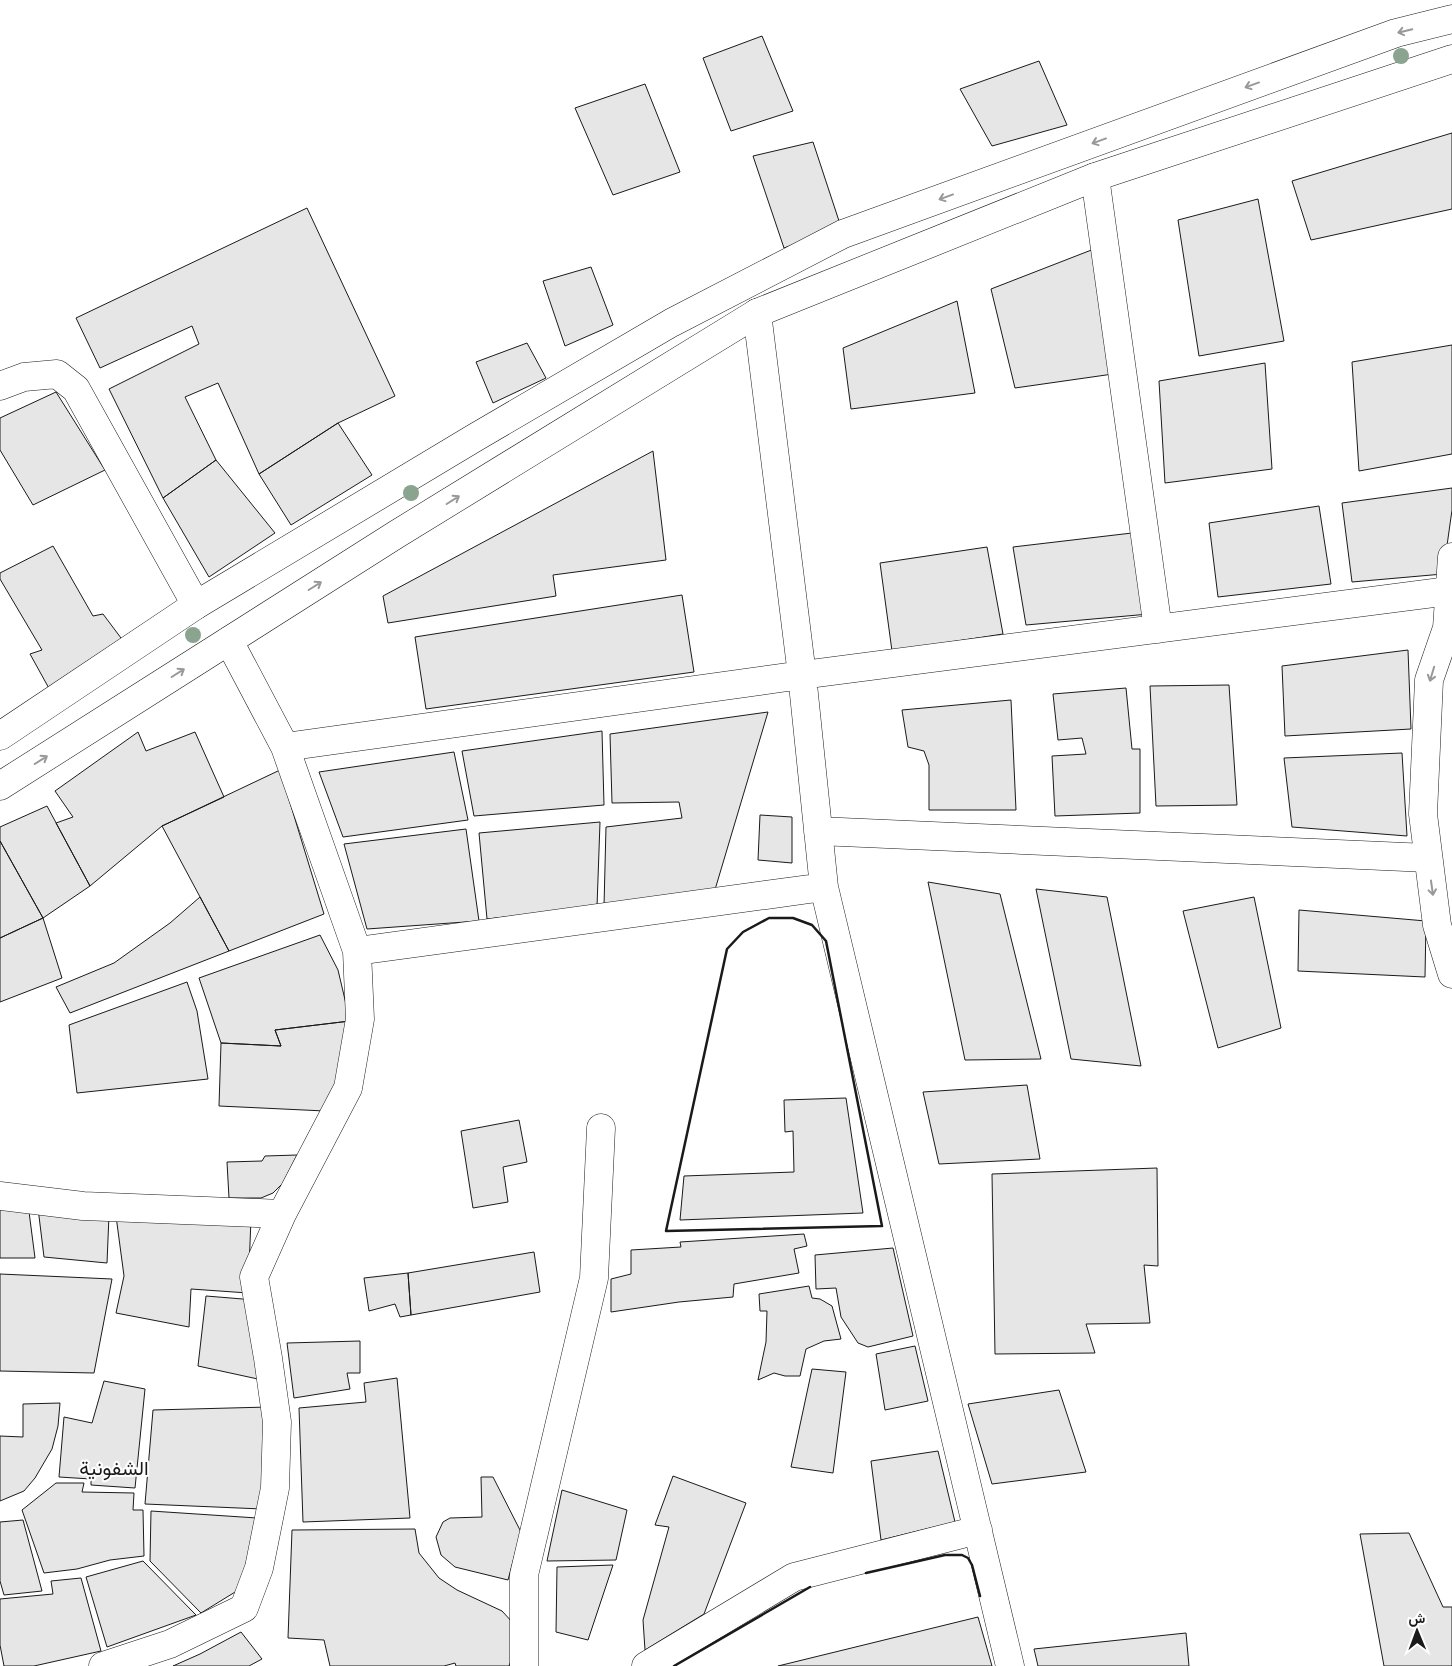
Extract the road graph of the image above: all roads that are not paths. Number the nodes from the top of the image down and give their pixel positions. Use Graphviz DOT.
graph roads {
  1 [pos="1452,19"];
  2 [pos="1452,59"];
  3 [pos="1095,178"];
  4 [pos="757,313"];
  5 [pos="0,386"];
  6 [pos="1452,558"];
  7 [pos="1449,592"];
  8 [pos="196,605"];
  9 [pos="1158,629"];
  10 [pos="1450,632"];
  11 [pos="229,641"];
  12 [pos="802,675"];
  13 [pos="0,736"];
  14 [pos="285,747"];
  15 [pos="0,786"];
  16 [pos="818,831"];
  17 [pos="1428,858"];
  18 [pos="824,887"];
  19 [pos="357,951"];
  20 [pos="1452,974"];
  21 [pos="601,1128"];
  22 [pos="0,1196"];
  23 [pos="282,1214"];
  24 [pos="978,1530"];
  25 [pos="103,1666"];
  26 [pos="524,1666"];
  27 [pos="646,1666"];
  28 [pos="1010,1666"];
  1 -- 8 [label="street, one-way"];
  2 -- 3 [label="street"];
  3 -- 4 [label="street"];
  3 -- 9 [label="street"];
  11 -- 4 [label="street, one-way"];
  4 -- 12 [label="street"];
  5 -- 8 [label="street"];
  6 -- 7 [label="street"];
  7 -- 9 [label="street"];
  7 -- 10 [label="street"];
  8 -- 13 [label="street"];
  9 -- 12 [label="street"];
  10 -- 17 [label="street, one-way"];
  11 -- 14 [label="street"];
  15 -- 11 [label="street, one-way"];
  12 -- 14 [label="street"];
  12 -- 16 [label="street"];
  14 -- 19 [label="street"];
  16 -- 17 [label="street"];
  16 -- 18 [label="street"];
  17 -- 20 [label="street, one-way"];
  18 -- 19 [label="street"];
  18 -- 24 [label="street"];
  19 -- 23 [label="street"];
  21 -- 26 [label="street"];
  22 -- 23 [label="street"];
  23 -- 25 [label="street"];
  24 -- 27 [label="street"];
  24 -- 28 [label="street"];
}
